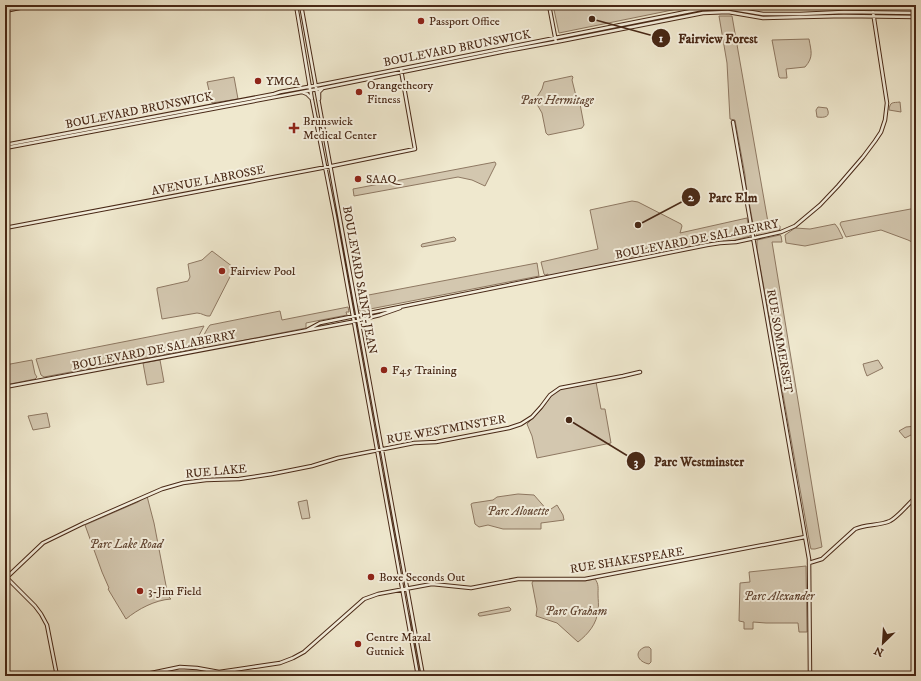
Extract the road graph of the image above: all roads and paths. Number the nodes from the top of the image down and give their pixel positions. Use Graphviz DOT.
graph roads {
  1 [pos="20,5"];
  2 [pos="33,5"];
  3 [pos="296,5"];
  4 [pos="301,5"];
  5 [pos="549,5"];
  6 [pos="5,9"];
  7 [pos="873,12"];
  8 [pos="916,13"];
  9 [pos="873,16"];
  10 [pos="916,17"];
  11 [pos="555,38"];
  12 [pos="556,42"];
  13 [pos="401,70"];
  14 [pos="310,88"];
  15 [pos="316,88"];
  16 [pos="324,88"];
  17 [pos="301,92"];
  18 [pos="312,100"];
  19 [pos="319,106"];
  20 [pos="210,108"];
  21 [pos="315,116"];
  22 [pos="733,122"];
  23 [pos="323,126"];
  24 [pos="5,145"];
  25 [pos="5,148"];
  26 [pos="325,167"];
  27 [pos="330,167"];
  28 [pos="5,228"];
  29 [pos="753,239"];
  30 [pos="403,307"];
  31 [pos="357,316"];
  32 [pos="353,317"];
  33 [pos="358,320"];
  34 [pos="354,321"];
  35 [pos="307,330"];
  36 [pos="640,372"];
  37 [pos="5,387"];
  38 [pos="366,390"];
  39 [pos="372,398"];
  40 [pos="382,449"];
  41 [pos="377,450"];
  42 [pos="916,497"];
  43 [pos="805,537"];
  44 [pos="809,563"];
  45 [pos="6,578"];
  46 [pos="407,589"];
  47 [pos="403,590"];
  48 [pos="57,676"];
  49 [pos="137,676"];
  50 [pos="418,676"];
  51 [pos="423,676"];
  52 [pos="810,676"];
  1 -- 6 [label="highway"];
  2 -- 6 [label="street"];
  3 -- 14 [label="street, BOULEVARD SAINT-JEAN"];
  4 -- 15 [label="street, BOULEVARD SAINT-JEAN"];
  5 -- 11 [label="street"];
  7 -- 8 [label="street, BOULEVARD BRUNSWICK"];
  7 -- 9 [label="street, BOULEVARD DE SALABERRY"];
  7 -- 11 [label="street, BOULEVARD BRUNSWICK"];
  9 -- 10 [label="street, BOULEVARD BRUNSWICK"];
  9 -- 12 [label="street, BOULEVARD BRUNSWICK"];
  9 -- 29 [label="street, BOULEVARD DE SALABERRY"];
  11 -- 12 [label="street"];
  11 -- 13 [label="street, BOULEVARD BRUNSWICK"];
  12 -- 13 [label="street, BOULEVARD BRUNSWICK"];
  13 -- 15 [label="street, BOULEVARD BRUNSWICK"];
  13 -- 16 [label="street, BOULEVARD BRUNSWICK"];
  13 -- 27 [label="street, AVENUE LABROSSE"];
  14 -- 15 [label="street, BOULEVARD BRUNSWICK"];
  14 -- 17 [label="street, BOULEVARD BRUNSWICK"];
  14 -- 18 [label="street, BOULEVARD SAINT-JEAN"];
  14 -- 20 [label="street, BOULEVARD BRUNSWICK"];
  15 -- 16 [label="street, BOULEVARD BRUNSWICK"];
  15 -- 19 [label="street, BOULEVARD SAINT-JEAN"];
  16 -- 19 [label="street"];
  17 -- 18 [label="street"];
  17 -- 20 [label="street, BOULEVARD BRUNSWICK"];
  18 -- 21 [label="street, BOULEVARD SAINT-JEAN"];
  19 -- 23 [label="street, BOULEVARD SAINT-JEAN"];
  20 -- 24 [label="street, BOULEVARD BRUNSWICK"];
  20 -- 25 [label="street, BOULEVARD BRUNSWICK"];
  21 -- 23 [label="street"];
  21 -- 26 [label="street, BOULEVARD SAINT-JEAN"];
  22 -- 29 [label="street, RUE SOMMERSET"];
  23 -- 27 [label="street, BOULEVARD SAINT-JEAN"];
  26 -- 27 [label="street, AVENUE LABROSSE"];
  26 -- 28 [label="street, AVENUE LABROSSE"];
  26 -- 32 [label="street, BOULEVARD SAINT-JEAN"];
  27 -- 31 [label="street, BOULEVARD SAINT-JEAN"];
  29 -- 30 [label="street, BOULEVARD DE SALABERRY"];
  29 -- 43 [label="street, RUE SOMMERSET"];
  30 -- 31 [label="street, BOULEVARD DE SALABERRY"];
  30 -- 33 [label="street, BOULEVARD DE SALABERRY"];
  31 -- 32 [label="street, BOULEVARD DE SALABERRY"];
  31 -- 33 [label="street, BOULEVARD SAINT-JEAN"];
  32 -- 34 [label="street, BOULEVARD SAINT-JEAN"];
  32 -- 35 [label="street, BOULEVARD DE SALABERRY"];
  33 -- 34 [label="street, BOULEVARD DE SALABERRY"];
  33 -- 39 [label="street, BOULEVARD SAINT-JEAN"];
  34 -- 35 [label="street, BOULEVARD DE SALABERRY"];
  34 -- 38 [label="street, BOULEVARD SAINT-JEAN"];
  35 -- 37 [label="street, BOULEVARD DE SALABERRY"];
  36 -- 40 [label="street, RUE WESTMINSTER"];
  38 -- 39 [label="street"];
  38 -- 41 [label="street, BOULEVARD SAINT-JEAN"];
  39 -- 40 [label="street, BOULEVARD SAINT-JEAN"];
  40 -- 41 [label="street, RUE LAKE"];
  40 -- 46 [label="street, BOULEVARD SAINT-JEAN"];
  41 -- 45 [label="street, RUE LAKE"];
  41 -- 47 [label="street, BOULEVARD SAINT-JEAN"];
  42 -- 44 [label="street"];
  43 -- 44 [label="street, RUE SOMMERSET"];
  43 -- 46 [label="street, RUE SHAKESPEARE"];
  44 -- 52 [label="street, RUE SOMMERSET"];
  45 -- 48 [label="street"];
  46 -- 47 [label="street, RUE SHAKESPEARE"];
  46 -- 51 [label="street, BOULEVARD SAINT-JEAN"];
  47 -- 49 [label="street, RUE SHAKESPEARE"];
  47 -- 50 [label="street, BOULEVARD SAINT-JEAN"];
}
